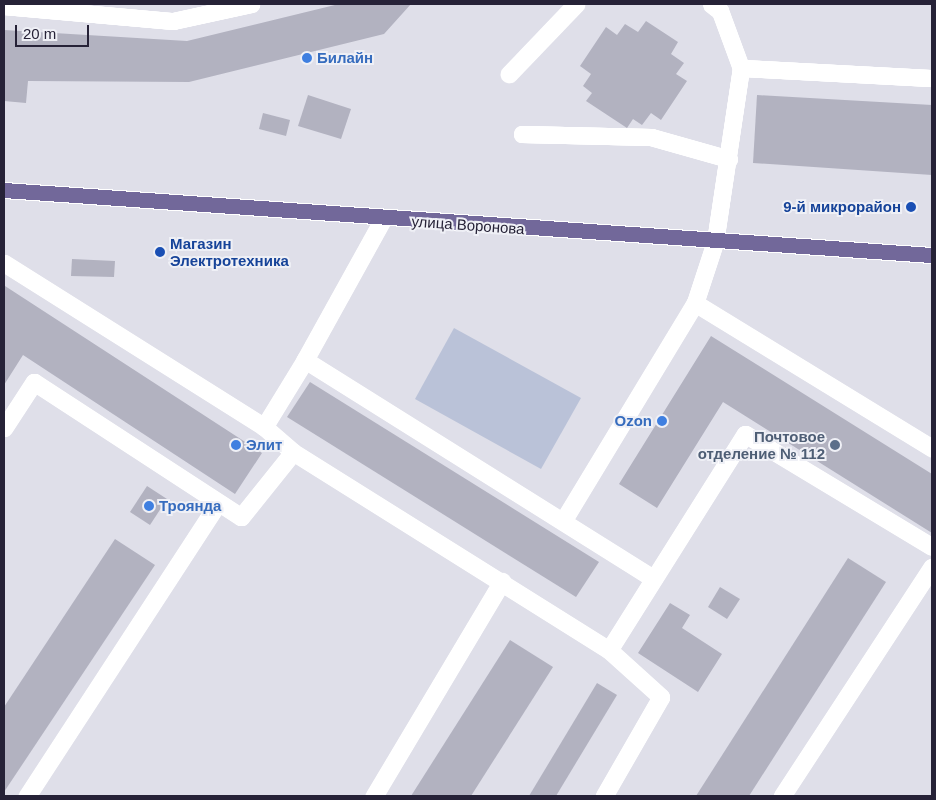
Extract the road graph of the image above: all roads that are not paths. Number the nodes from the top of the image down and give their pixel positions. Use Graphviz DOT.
graph roads {
  1 [pos="251,4"];
  2 [pos="576,4"];
  3 [pos="711,4"];
  4 [pos="4,6"];
  5 [pos="741,68"];
  6 [pos="509,74"];
  7 [pos="932,78"];
  8 [pos="522,134"];
  9 [pos="729,159"];
  10 [pos="4,193"];
  11 [pos="383,219"];
  12 [pos="715,242"];
  13 [pos="932,254"];
  14 [pos="4,263"];
  15 [pos="695,303"];
  16 [pos="305,360"];
  17 [pos="264,427"];
  18 [pos="4,428"];
  19 [pos="932,448"];
  20 [pos="293,452"];
  21 [pos="218,503"];
  22 [pos="563,520"];
  23 [pos="932,547"];
  24 [pos="932,567"];
  25 [pos="653,578"];
  26 [pos="502,581"];
  27 [pos="609,650"];
  28 [pos="27,796"];
  29 [pos="374,796"];
  30 [pos="604,796"];
  31 [pos="782,796"];
  1 -- 4 [label="lane"];
  2 -- 6 [label="lane"];
  3 -- 5 [label="lane"];
  5 -- 7 [label="lane"];
  5 -- 9 [label="lane"];
  8 -- 9 [label="lane"];
  9 -- 12 [label="lane"];
  10 -- 11 [label="main road, улица Воронова"];
  11 -- 12 [label="main road, улица Воронова"];
  11 -- 16 [label="lane"];
  12 -- 13 [label="main road, улица Воронова"];
  12 -- 15 [label="lane"];
  14 -- 17 [label="lane"];
  15 -- 19 [label="lane"];
  15 -- 22 [label="lane"];
  16 -- 17 [label="lane"];
  16 -- 22 [label="lane"];
  17 -- 20 [label="lane"];
  18 -- 21 [label="lane"];
  20 -- 21 [label="lane"];
  20 -- 26 [label="lane"];
  21 -- 28 [label="lane"];
  22 -- 25 [label="lane"];
  23 -- 25 [label="lane"];
  24 -- 31 [label="lane"];
  25 -- 27 [label="lane"];
  26 -- 27 [label="lane"];
  26 -- 29 [label="lane"];
  27 -- 30 [label="lane"];
}
